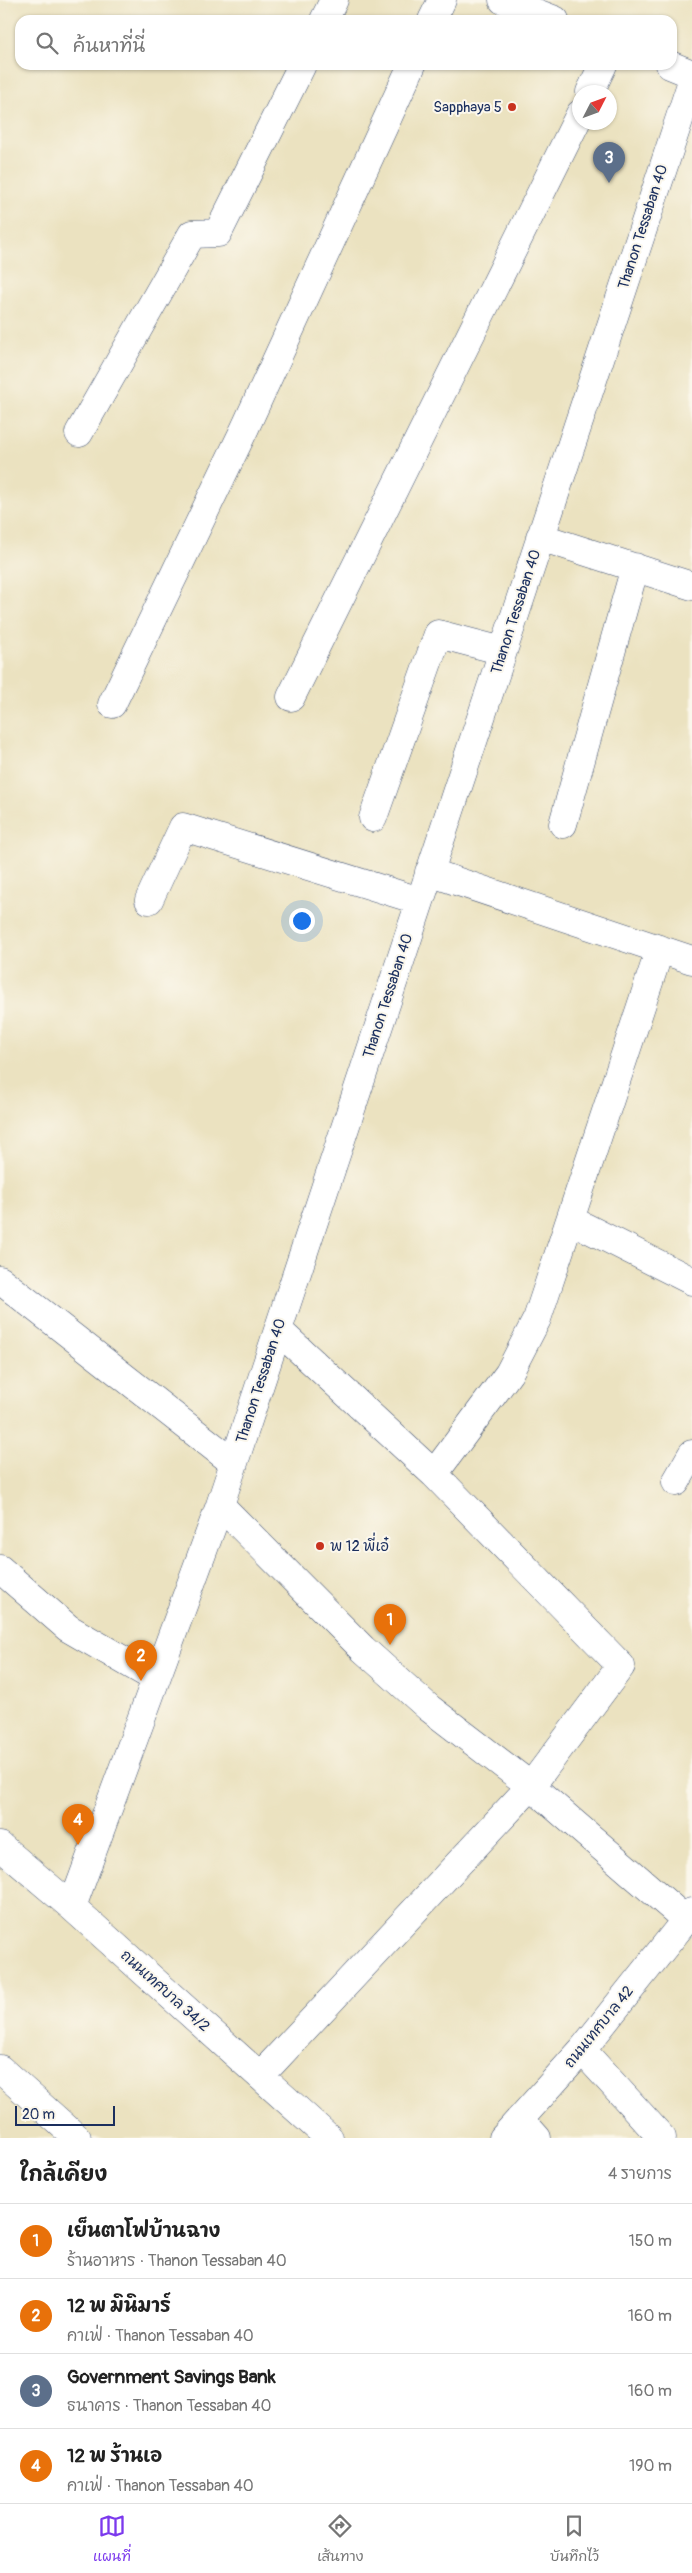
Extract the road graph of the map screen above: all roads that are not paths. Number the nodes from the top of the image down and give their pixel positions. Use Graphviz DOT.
graph roads {
  1 [pos="334,0"];
  2 [pos="442,0"];
  3 [pos="503,0"];
  4 [pos="326,15"];
  5 [pos="434,15"];
  6 [pos="542,15"];
  7 [pos="677,68"];
  8 [pos="300,70"];
  9 [pos="410,70"];
  10 [pos="601,70"];
  11 [pos="692,74"];
  12 [pos="692,81"];
  13 [pos="593,85"];
  14 [pos="572,130"];
  15 [pos="78,433"];
  16 [pos="540,537"];
  17 [pos="635,567"];
  18 [pos="692,586"];
  19 [pos="502,651"];
  20 [pos="291,697"];
  21 [pos="112,704"];
  22 [pos="373,818"];
  23 [pos="562,824"];
  24 [pos="430,872"];
  25 [pos="149,900"];
  26 [pos="420,901"];
  27 [pos="660,949"];
  28 [pos="692,960"];
  29 [pos="571,1220"];
  30 [pos="0,1280"];
  31 [pos="692,1281"];
  32 [pos="278,1330"];
  33 [pos="692,1454"];
  34 [pos="234,1463"];
  35 [pos="434,1474"];
  36 [pos="676,1482"];
  37 [pos="220,1505"];
  38 [pos="0,1570"];
  39 [pos="156,1679"];
  40 [pos="531,1786"];
  41 [pos="0,1846"];
  42 [pos="72,1907"];
  43 [pos="689,1916"];
  44 [pos="582,2050"];
  45 [pos="0,2069"];
  46 [pos="260,2076"];
  47 [pos="520,2132"];
  48 [pos="77,2138"];
  49 [pos="329,2138"];
  50 [pos="662,2138"];
  1 -- 4 [label="main road"];
  2 -- 5 [label="main road"];
  3 -- 6 [label="main road"];
  7 -- 11 [label="main road"];
  8 -- 15 [label="main road"];
  9 -- 21 [label="main road"];
  10 -- 13 [label="main road"];
  12 -- 16 [label="main road, Thanon Tessaban 40"];
  14 -- 20 [label="main road"];
  16 -- 17 [label="main road"];
  16 -- 19 [label="main road, Thanon Tessaban 40"];
  17 -- 18 [label="main road"];
  17 -- 23 [label="main road"];
  19 -- 22 [label="main road"];
  19 -- 24 [label="main road, Thanon Tessaban 40"];
  24 -- 26 [label="main road, Thanon Tessaban 40"];
  24 -- 27 [label="main road"];
  25 -- 26 [label="main road"];
  26 -- 32 [label="main road, Thanon Tessaban 40"];
  27 -- 28 [label="main road"];
  27 -- 29 [label="main road"];
  29 -- 31 [label="main road"];
  29 -- 35 [label="main road"];
  30 -- 34 [label="main road"];
  32 -- 34 [label="main road, Thanon Tessaban 40"];
  32 -- 35 [label="main road"];
  33 -- 36 [label="main road"];
  34 -- 37 [label="main road, Thanon Tessaban 40"];
  35 -- 40 [label="main road"];
  37 -- 39 [label="main road, Thanon Tessaban 40"];
  37 -- 40 [label="main road"];
  38 -- 39 [label="main road"];
  39 -- 42 [label="main road, Thanon Tessaban 40"];
  40 -- 43 [label="main road"];
  40 -- 46 [label="main road"];
  41 -- 42 [label="main road, ถนนเทศบาล 34/2"];
  42 -- 46 [label="main road, ถนนเทศบาล 34/2"];
  43 -- 44 [label="main road, ถนนเทศบาล 42"];
  44 -- 47 [label="main road, ถนนเทศบาล 42"];
  44 -- 50 [label="main road"];
  45 -- 48 [label="main road"];
  46 -- 49 [label="main road, ถนนเทศบาล 34/2"];
}
